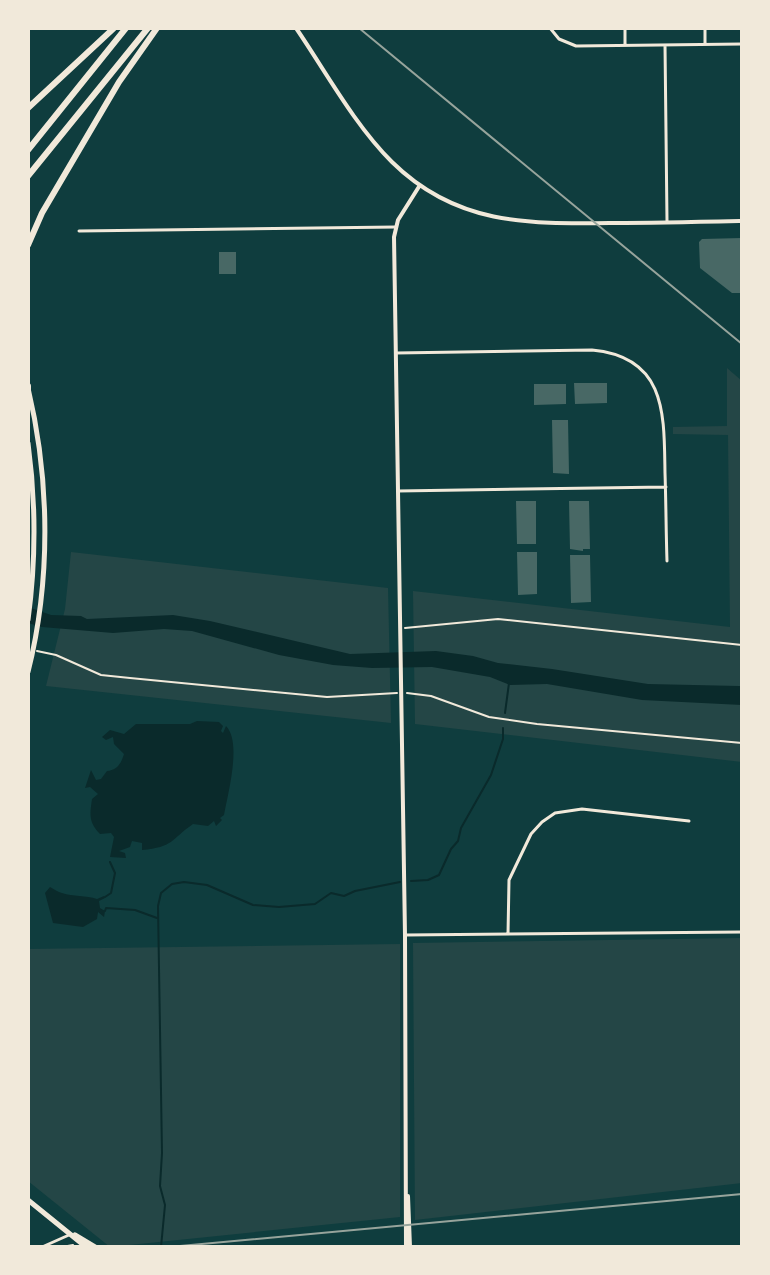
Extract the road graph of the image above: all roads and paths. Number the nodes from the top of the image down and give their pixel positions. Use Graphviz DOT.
graph roads {
  1 [pos="114,28"];
  2 [pos="126,28"];
  3 [pos="148,28"];
  4 [pos="157,28"];
  5 [pos="296,28"];
  6 [pos="550,28"];
  7 [pos="625,28"];
  8 [pos="705,28"];
  9 [pos="705,44"];
  10 [pos="742,44"];
  11 [pos="625,45"];
  12 [pos="665,45"];
  13 [pos="28,108"];
  14 [pos="28,150"];
  15 [pos="28,176"];
  16 [pos="420,185"];
  17 [pos="42,213"];
  18 [pos="742,221"];
  19 [pos="667,222"];
  20 [pos="396,227"];
  21 [pos="28,231"];
  22 [pos="79,231"];
  23 [pos="28,245"];
  24 [pos="396,353"];
  25 [pos="28,388"];
  26 [pos="28,443"];
  27 [pos="666,487"];
  28 [pos="398,491"];
  29 [pos="667,561"];
  30 [pos="28,620"];
  31 [pos="400,630"];
  32 [pos="742,645"];
  33 [pos="41,652"];
  34 [pos="29,670"];
  35 [pos="401,693"];
  36 [pos="742,743"];
  37 [pos="689,821"];
  38 [pos="742,932"];
  39 [pos="508,934"];
  40 [pos="405,935"];
  41 [pos="28,1200"];
  42 [pos="72,1233"];
  43 [pos="42,1247"];
  44 [pos="62,1247"];
  45 [pos="78,1247"];
  46 [pos="86,1247"];
  47 [pos="95,1247"];
  48 [pos="408,1247"];
  1 -- 13 [label="highway"];
  2 -- 14 [label="highway"];
  3 -- 15 [label="highway"];
  4 -- 17 [label="highway"];
  5 -- 16 [label="street"];
  6 -- 11 [label="street"];
  7 -- 11 [label="street"];
  8 -- 9 [label="street"];
  9 -- 10 [label="street"];
  9 -- 12 [label="street"];
  11 -- 12 [label="street"];
  12 -- 19 [label="street"];
  16 -- 19 [label="street"];
  16 -- 20 [label="street"];
  17 -- 21 [label="highway"];
  17 -- 23 [label="highway"];
  18 -- 19 [label="street"];
  20 -- 22 [label="street"];
  20 -- 24 [label="street"];
  24 -- 27 [label="street"];
  24 -- 28 [label="street"];
  25 -- 34 [label="main road"];
  26 -- 30 [label="main road"];
  27 -- 28 [label="street"];
  27 -- 29 [label="street"];
  28 -- 31 [label="street"];
  31 -- 32 [label="path"];
  31 -- 35 [label="street"];
  33 -- 35 [label="path"];
  35 -- 36 [label="path"];
  35 -- 40 [label="street"];
  37 -- 39 [label="street"];
  38 -- 39 [label="street"];
  39 -- 40 [label="street"];
  40 -- 48 [label="street"];
  41 -- 42 [label="main road"];
  42 -- 43 [label="street"];
  42 -- 46 [label="main road"];
  42 -- 47 [label="main road"];
  44 -- 45 [label="path"];
}
